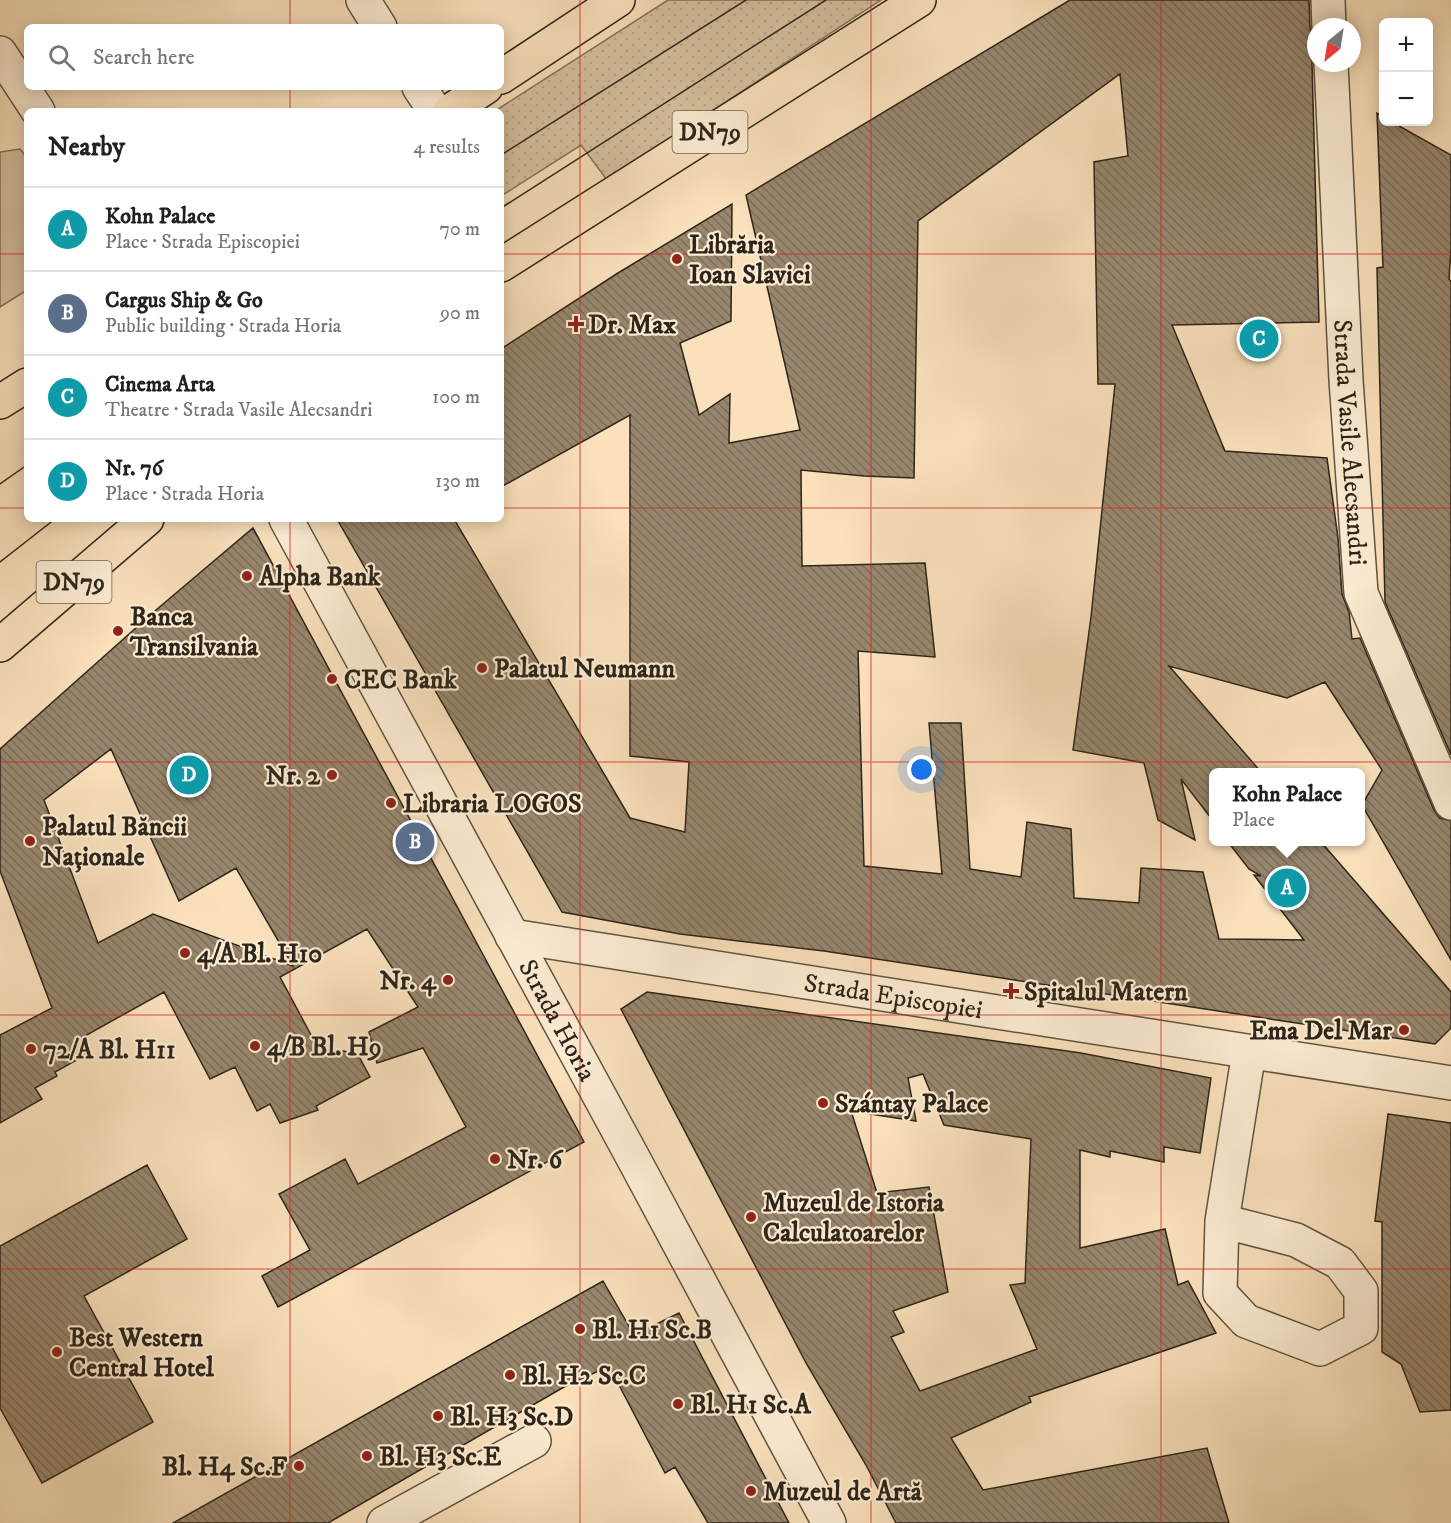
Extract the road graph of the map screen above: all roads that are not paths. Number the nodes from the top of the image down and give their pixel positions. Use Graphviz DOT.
graph roads {
  1 [pos="363,0"];
  2 [pos="618,0"];
  3 [pos="919,0"];
  4 [pos="1328,0"];
  5 [pos="1329,18"];
  6 [pos="378,24"];
  7 [pos="0,53"];
  8 [pos="1331,72"];
  9 [pos="504,75"];
  10 [pos="24,90"];
  11 [pos="24,90"];
  12 [pos="421,90"];
  13 [pos="482,90"];
  14 [pos="36,108"];
  15 [pos="433,108"];
  16 [pos="454,108"];
  17 [pos="504,262"];
  18 [pos="24,387"];
  19 [pos="0,402"];
  20 [pos="144,522"];
  21 [pos="288,522"];
  22 [pos="0,645"];
  23 [pos="1451,802"];
  24 [pos="512,936"];
  25 [pos="1249,1052"];
  26 [pos="1451,1083"];
  27 [pos="1222,1221"];
  28 [pos="534,1441"];
  29 [pos="384,1523"];
  30 [pos="829,1523"];
  1 -- 6 [label="street"];
  2 -- 9 [label="main road"];
  3 -- 17 [label="main road, DN79"];
  4 -- 5 [label="street"];
  7 -- 11 [label="street"];
  8 -- 23 [label="street, Strada Vasile Alecsandri"];
  10 -- 14 [label="street"];
  12 -- 15 [label="street"];
  13 -- 16 [label="main road"];
  18 -- 19 [label="main road"];
  20 -- 22 [label="main road, DN79"];
  21 -- 24 [label="street, Strada Horia"];
  24 -- 25 [label="street, Strada Episcopiei"];
  24 -- 30 [label="street, Strada Horia"];
  25 -- 26 [label="street, Strada Episcopiei"];
  25 -- 27 [label="street"];
  27 -- 27 [label="street"];
  28 -- 29 [label="street"];
}
